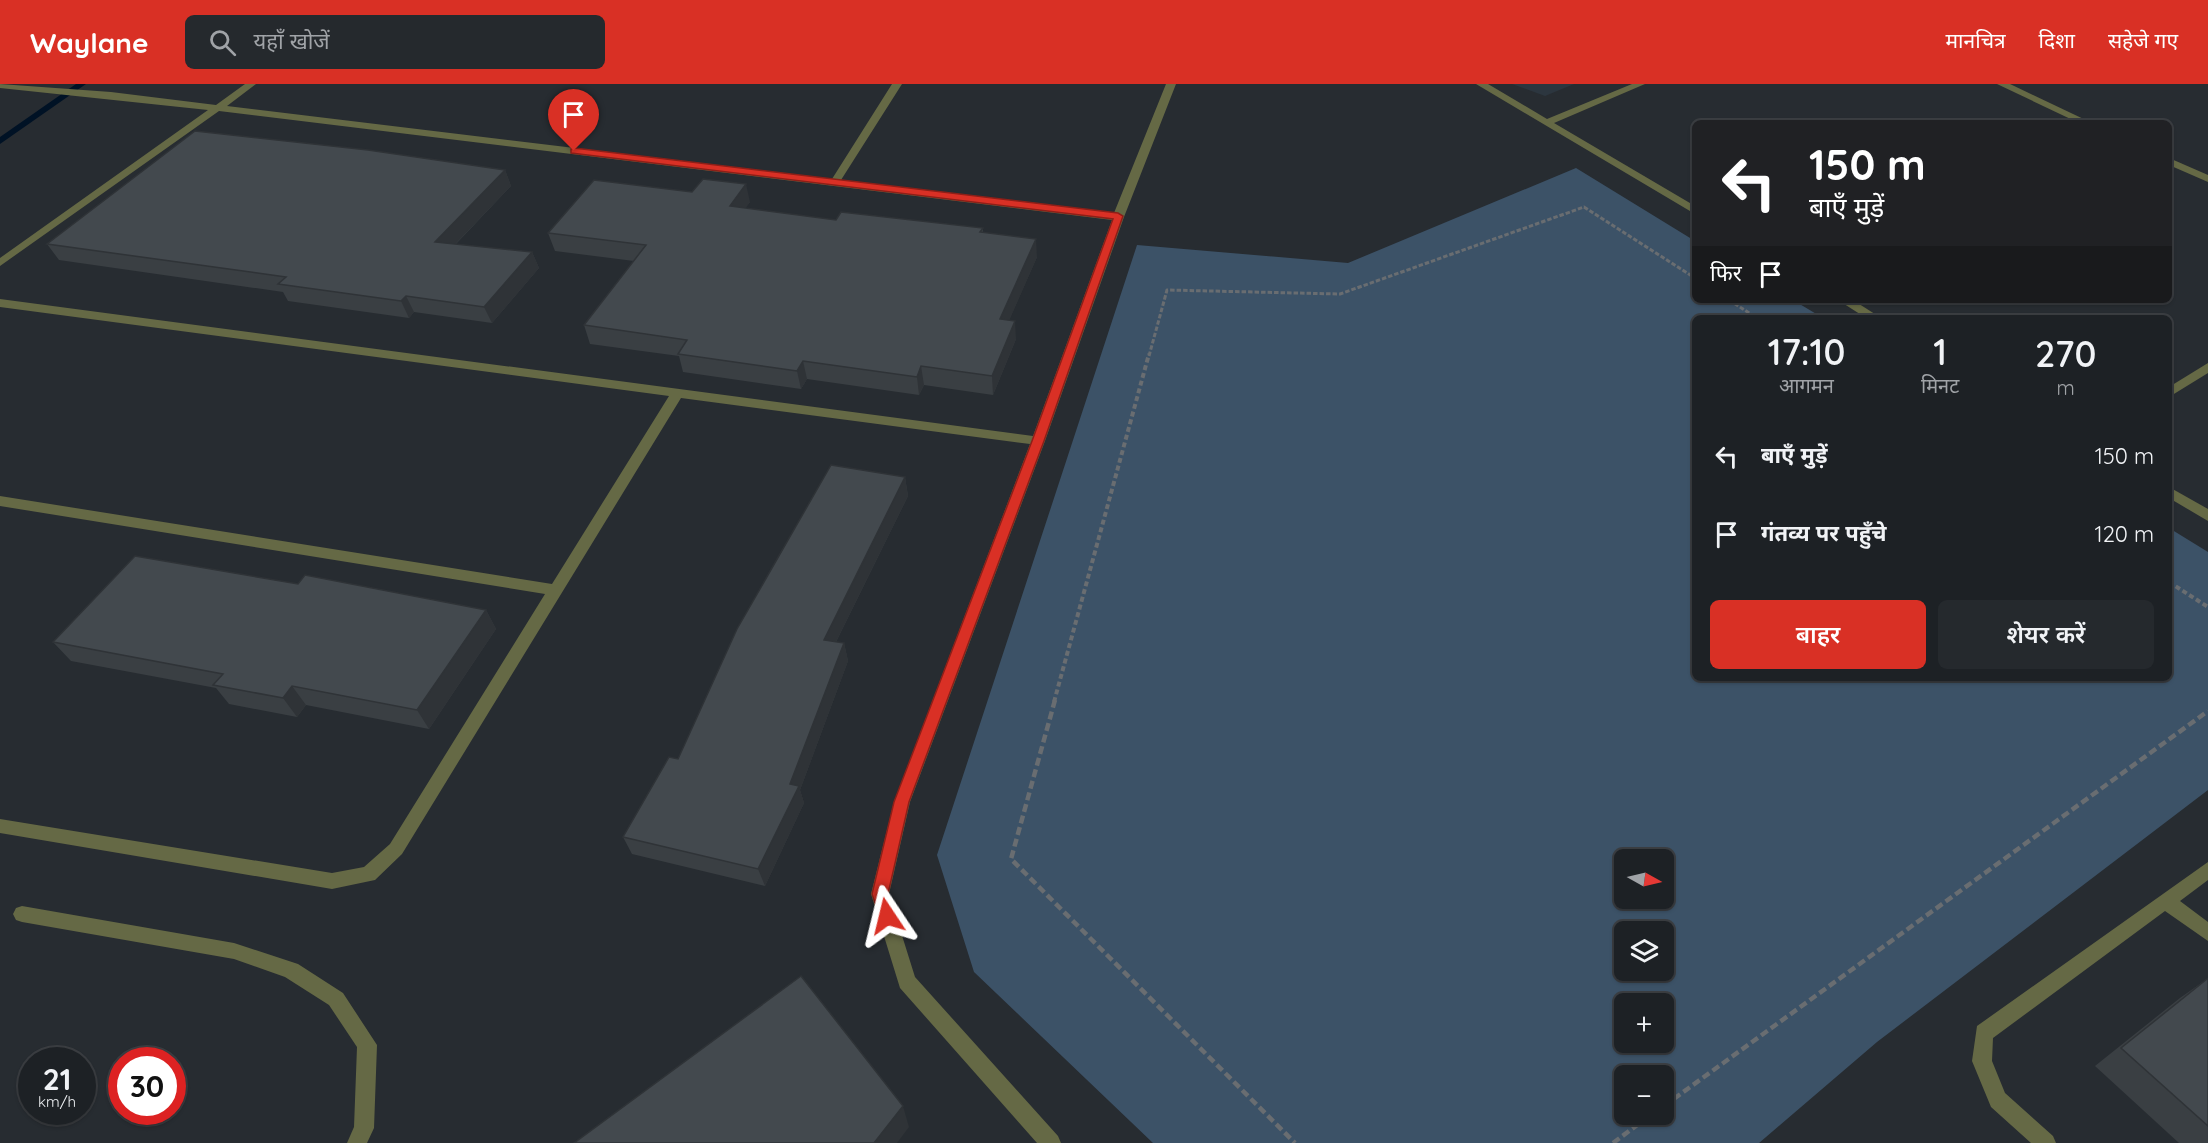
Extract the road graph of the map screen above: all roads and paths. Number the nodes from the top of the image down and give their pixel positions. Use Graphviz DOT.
graph roads {
  1 [pos="251,84"];
  2 [pos="897,84"];
  3 [pos="1171,84"];
  4 [pos="1481,84"];
  5 [pos="1640,84"];
  6 [pos="2002,84"];
  7 [pos="0,85"];
  8 [pos="220,108"];
  9 [pos="2076,120"];
  10 [pos="1546,123"];
  11 [pos="2172,162"];
  12 [pos="2208,178"];
  13 [pos="835,182"];
  14 [pos="1692,209"];
  15 [pos="1118,216"];
  16 [pos="0,263"];
  17 [pos="1692,276"];
  18 [pos="0,303"];
  19 [pos="1734,303"];
  20 [pos="1849,303"];
  21 [pos="1753,315"];
  22 [pos="1870,315"];
  23 [pos="2208,367"];
  24 [pos="2172,391"];
  25 [pos="677,393"];
  26 [pos="1038,441"];
  27 [pos="2172,494"];
  28 [pos="0,501"];
  29 [pos="2208,516"];
  30 [pos="2172,584"];
  31 [pos="554,590"];
  32 [pos="2208,607"];
  33 [pos="2208,711"];
  34 [pos="0,826"];
  35 [pos="2208,870"];
  36 [pos="2167,902"];
  37 [pos="22,914"];
  38 [pos="2208,933"];
  39 [pos="1674,1099"];
  40 [pos="1637,1125"];
  41 [pos="357,1143"];
  42 [pos="1051,1143"];
  43 [pos="1295,1143"];
  44 [pos="1613,1143"];
  45 [pos="2046,1143"];
  1 -- 8 [label="street"];
  2 -- 13 [label="street"];
  3 -- 15 [label="street"];
  4 -- 10 [label="street"];
  5 -- 10 [label="street"];
  6 -- 9 [label="street"];
  7 -- 8 [label="street"];
  8 -- 13 [label="street"];
  8 -- 16 [label="street"];
  10 -- 14 [label="street"];
  11 -- 12 [label="street"];
  13 -- 15 [label="street"];
  15 -- 26 [label="street"];
  17 -- 43 [label="path"];
  18 -- 25 [label="street"];
  19 -- 21 [label="path"];
  20 -- 22 [label="street"];
  23 -- 24 [label="street"];
  25 -- 26 [label="street"];
  25 -- 31 [label="street"];
  26 -- 42 [label="street"];
  27 -- 29 [label="street"];
  28 -- 31 [label="street"];
  30 -- 32 [label="path"];
  31 -- 34 [label="street"];
  33 -- 39 [label="path"];
  35 -- 36 [label="street"];
  36 -- 38 [label="street"];
  36 -- 45 [label="street"];
  37 -- 41 [label="street"];
  40 -- 44 [label="path"];
}
